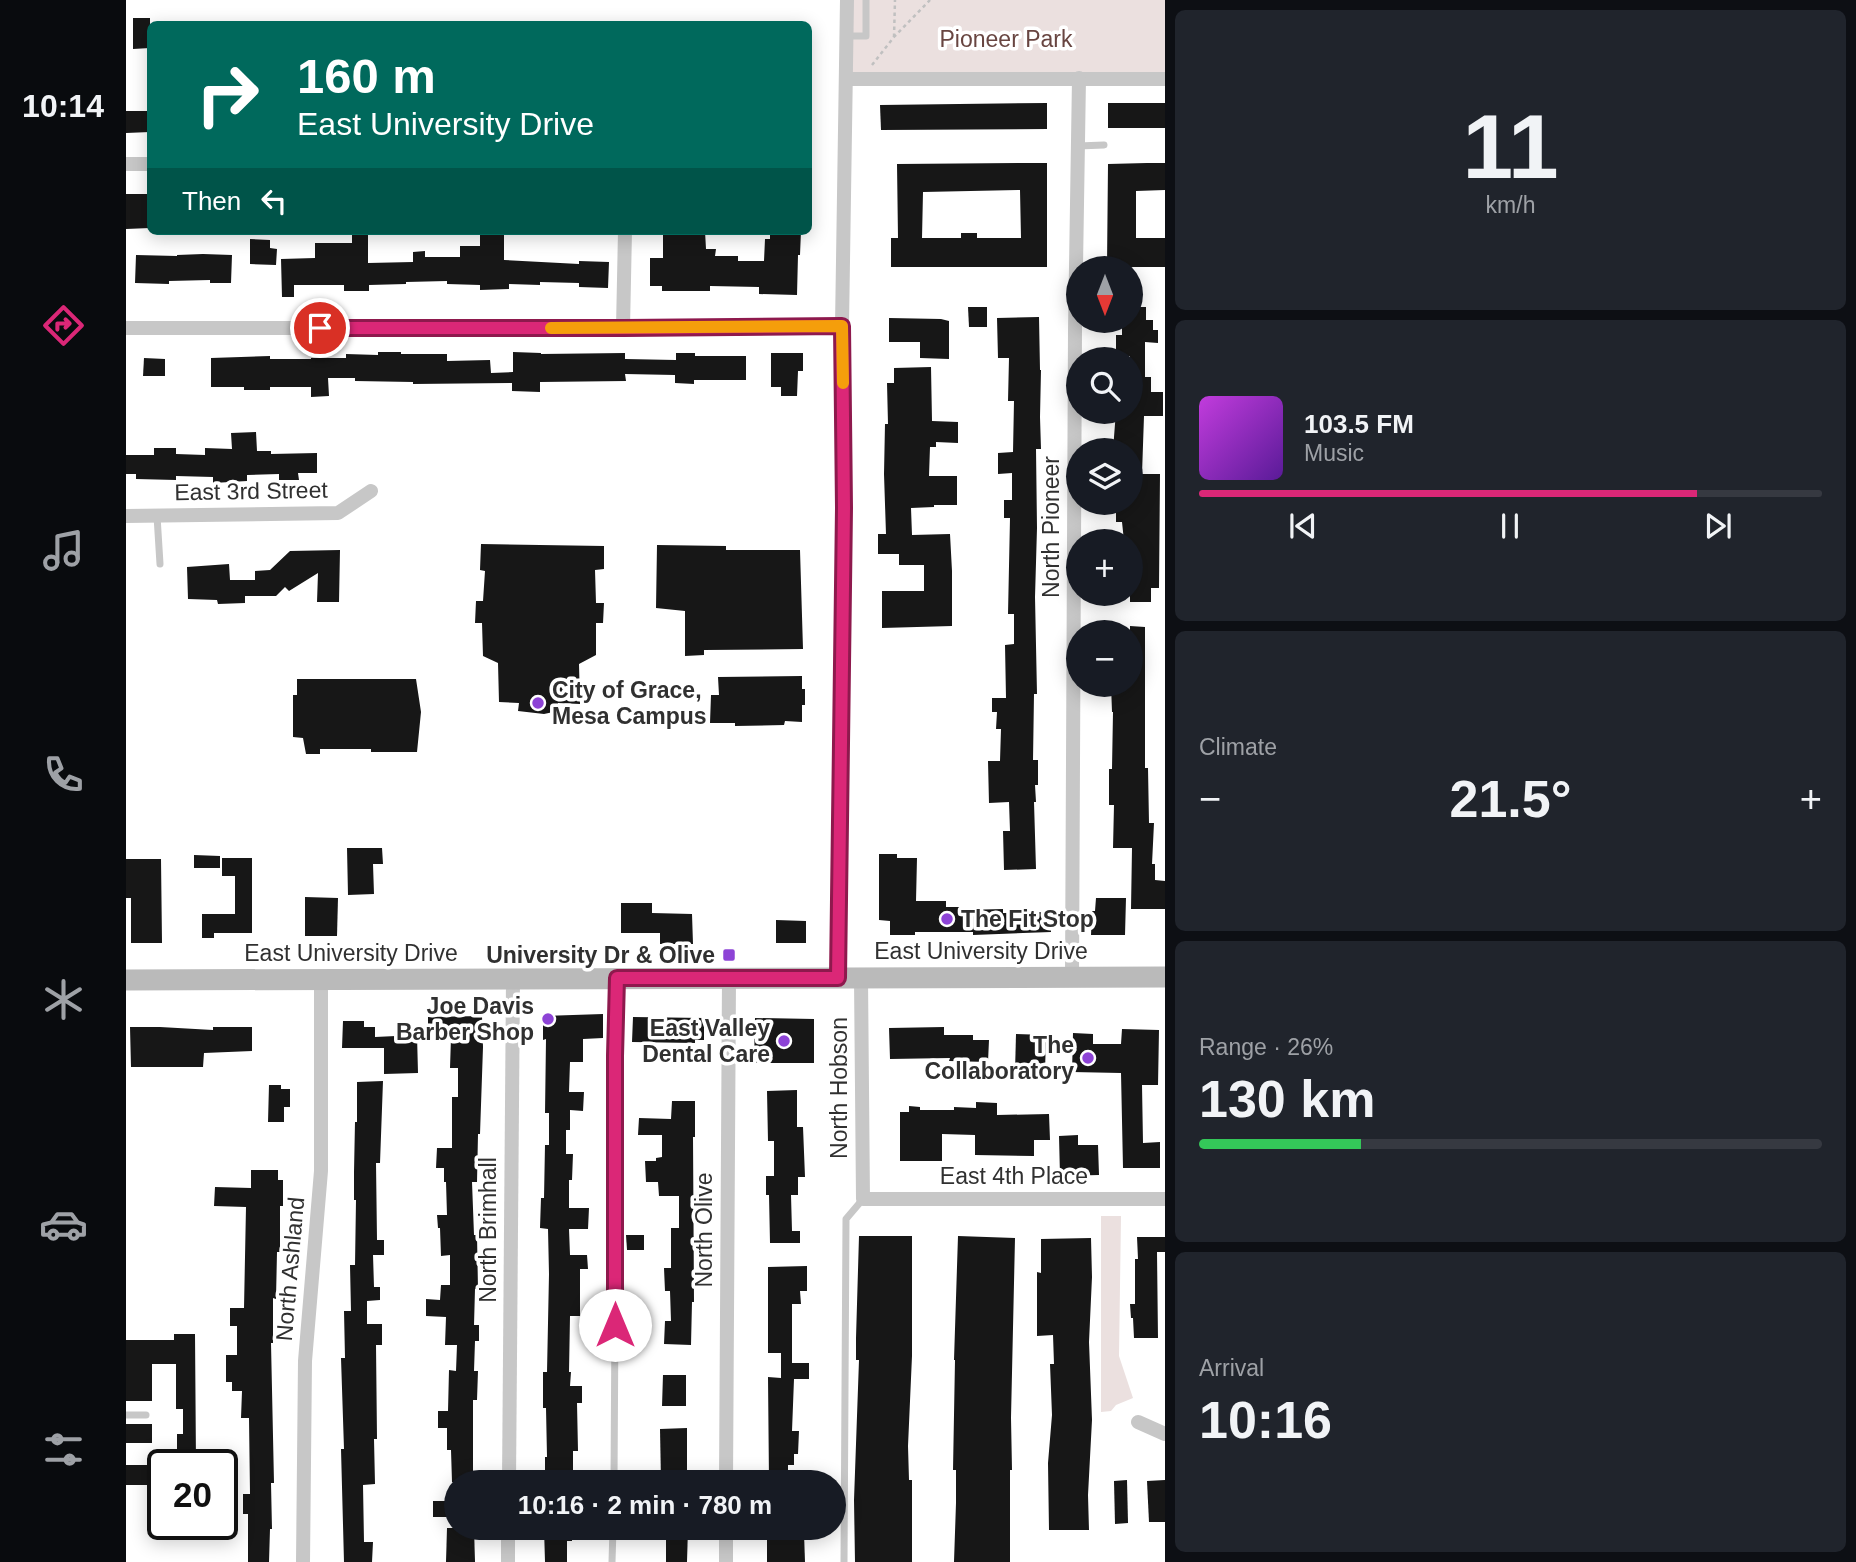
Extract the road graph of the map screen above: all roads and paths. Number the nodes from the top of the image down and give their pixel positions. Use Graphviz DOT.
graph roads {
  1 [pos="847,0"];
  2 [pos="866,0"];
  3 [pos="895,0"];
  4 [pos="930,0"];
  5 [pos="846,36"];
  6 [pos="894,37"];
  7 [pos="1079,78"];
  8 [pos="854,79"];
  9 [pos="1165,79"];
  10 [pos="1104,145"];
  11 [pos="1078,146"];
  12 [pos="126,164"];
  13 [pos="147,164"];
  14 [pos="625,235"];
  15 [pos="1077,256"];
  16 [pos="842,326"];
  17 [pos="126,328"];
  18 [pos="624,328"];
  19 [pos="1077,333"];
  20 [pos="371,491"];
  21 [pos="126,516"];
  22 [pos="157,516"];
  23 [pos="160,564"];
  24 [pos="1072,977"];
  25 [pos="1165,977"];
  26 [pos="617,978"];
  27 [pos="729,978"];
  28 [pos="838,978"];
  29 [pos="862,978"];
  30 [pos="513,979"];
  31 [pos="126,980"];
  32 [pos="321,980"];
  33 [pos="863,1199"];
  34 [pos="1165,1199"];
  35 [pos="126,1415"];
  36 [pos="146,1415"];
  37 [pos="1138,1422"];
  38 [pos="1165,1434"];
  39 [pos="509,1470"];
  40 [pos="614,1470"];
  41 [pos="726,1470"];
  42 [pos="508,1540"];
  43 [pos="613,1540"];
  44 [pos="726,1540"];
  45 [pos="303,1562"];
  46 [pos="508,1562"];
  47 [pos="612,1562"];
  48 [pos="726,1562"];
  49 [pos="844,1562"];
  1 -- 5 [label="street"];
  2 -- 5 [label="lane"];
  3 -- 6 [label="path"];
  4 -- 6 [label="path"];
  5 -- 8 [label="street"];
  6 -- 8 [label="path"];
  7 -- 8 [label="street"];
  7 -- 9 [label="street"];
  7 -- 11 [label="street, North Pioneer"];
  8 -- 16 [label="street"];
  10 -- 11 [label="lane"];
  11 -- 15 [label="street, North Pioneer"];
  12 -- 13 [label="street"];
  14 -- 18 [label="street"];
  16 -- 18 [label="street"];
  16 -- 28 [label="street"];
  17 -- 18 [label="street"];
  19 -- 24 [label="street, North Pioneer"];
  20 -- 22 [label="street, East 3rd Street"];
  21 -- 22 [label="street, East 3rd Street"];
  22 -- 23 [label="lane"];
  24 -- 25 [label="main road, East University Drive"];
  24 -- 29 [label="main road, East University Drive"];
  26 -- 27 [label="main road, East University Drive"];
  26 -- 30 [label="main road, East University Drive"];
  26 -- 40 [label="lane"];
  27 -- 28 [label="main road, East University Drive"];
  27 -- 41 [label="street, North Olive"];
  28 -- 29 [label="main road, East University Drive"];
  29 -- 33 [label="street, North Hobson"];
  30 -- 32 [label="main road, East University Drive"];
  30 -- 39 [label="street, North Brimhall"];
  31 -- 32 [label="main road, East University Drive"];
  32 -- 45 [label="street, North Ashland"];
  33 -- 34 [label="street, East 4th Place"];
  33 -- 49 [label="lane"];
  35 -- 36 [label="lane"];
  37 -- 38 [label="street"];
  42 -- 46 [label="street"];
  43 -- 47 [label="lane"];
  44 -- 48 [label="street"];
}
